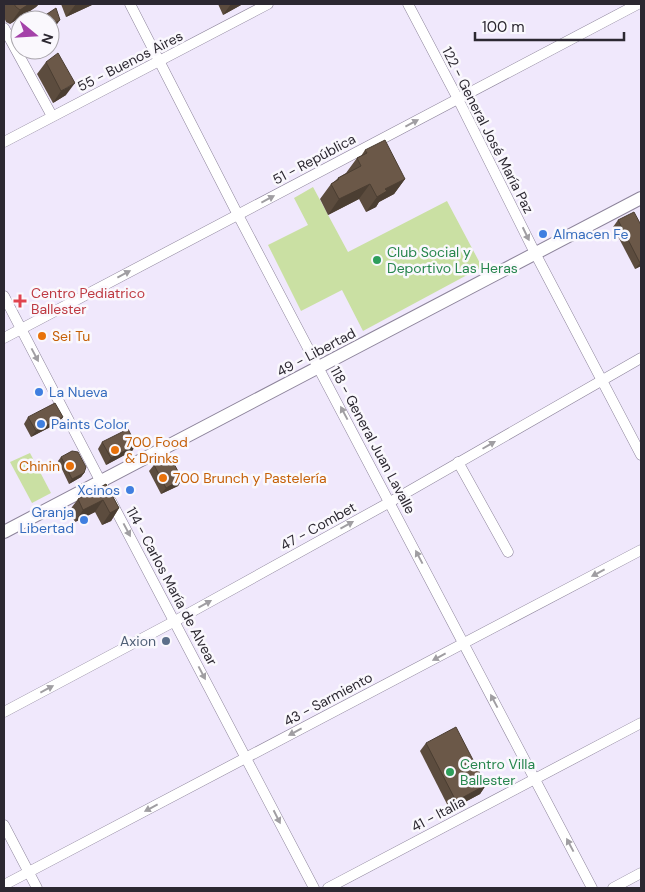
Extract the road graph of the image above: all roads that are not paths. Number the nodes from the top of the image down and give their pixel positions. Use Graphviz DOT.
graph roads {
  1 [pos="130,4"];
  2 [pos="268,4"];
  3 [pos="408,4"];
  4 [pos="638,4"];
  5 [pos="4,28"];
  6 [pos="160,61"];
  7 [pos="458,99"];
  8 [pos="52,116"];
  9 [pos="4,142"];
  10 [pos="641,198"];
  11 [pos="238,214"];
  12 [pos="535,253"];
  13 [pos="4,296"];
  14 [pos="21,329"];
  15 [pos="4,338"];
  16 [pos="641,358"];
  17 [pos="319,367"];
  18 [pos="602,380"];
  19 [pos="641,455"];
  20 [pos="458,462"];
  21 [pos="101,481"];
  22 [pos="390,502"];
  23 [pos="4,532"];
  24 [pos="641,550"];
  25 [pos="508,552"];
  26 [pos="175,621"];
  27 [pos="464,643"];
  28 [pos="4,712"];
  29 [pos="641,723"];
  30 [pos="246,758"];
  31 [pos="535,778"];
  32 [pos="4,825"];
  33 [pos="28,872"];
  34 [pos="641,873"];
  35 [pos="4,885"];
  36 [pos="37,888"];
  37 [pos="314,888"];
  38 [pos="328,888"];
  39 [pos="592,888"];
  40 [pos="613,888"];
  1 -- 6 [label="street, 118 - General Juan Lavalle"];
  2 -- 6 [label="street, 55 - Buenos Aires"];
  3 -- 7 [label="street, 122 - General José María Paz"];
  4 -- 7 [label="street, 51 - República"];
  5 -- 8 [label="street"];
  6 -- 8 [label="street, 55 - Buenos Aires"];
  6 -- 11 [label="street, 118 - General Juan Lavalle"];
  11 -- 7 [label="street, 51 - República, one-way"];
  7 -- 12 [label="street, 122 - General José María Paz, one-way"];
  8 -- 9 [label="street, 55 - Buenos Aires"];
  10 -- 12 [label="street, 49 - Libertad"];
  14 -- 11 [label="street, 51 - República, one-way"];
  11 -- 17 [label="street, 118 - General Juan Lavalle"];
  12 -- 17 [label="street, 49 - Libertad"];
  12 -- 18 [label="street, 122 - General José María Paz"];
  13 -- 14 [label="street, 114 - Carlos María de Alvear"];
  14 -- 15 [label="street, 51 - República"];
  14 -- 21 [label="street, 114 - Carlos María de Alvear, one-way"];
  16 -- 18 [label="street, 47 - Combet"];
  17 -- 21 [label="street, 49 - Libertad"];
  22 -- 17 [label="street, 118 - General Juan Lavalle, one-way"];
  18 -- 19 [label="street, 122 - General José María Paz"];
  20 -- 18 [label="street, 47 - Combet, one-way"];
  20 -- 22 [label="street, 47 - Combet"];
  20 -- 25 [label="street"];
  21 -- 23 [label="street, 49 - Libertad"];
  21 -- 26 [label="street, 114 - Carlos María de Alvear, one-way"];
  26 -- 22 [label="street, 47 - Combet, one-way"];
  27 -- 22 [label="street, 118 - General Juan Lavalle, one-way"];
  24 -- 27 [label="street, 43 - Sarmiento, one-way"];
  28 -- 26 [label="street, 47 - Combet, one-way"];
  26 -- 30 [label="street, 114 - Carlos María de Alvear, one-way"];
  27 -- 30 [label="street, 43 - Sarmiento, one-way"];
  31 -- 27 [label="street, 118 - General Juan Lavalle, one-way"];
  29 -- 31 [label="street, 41 - Italia"];
  30 -- 33 [label="street, 43 - Sarmiento, one-way"];
  30 -- 37 [label="street, 114 - Carlos María de Alvear, one-way"];
  31 -- 38 [label="street, 41 - Italia"];
  39 -- 31 [label="street, 118 - General Juan Lavalle, one-way"];
  32 -- 33 [label="street"];
  33 -- 35 [label="street, 43 - Sarmiento"];
  33 -- 36 [label="street"];
  34 -- 40 [label="street"];
}
